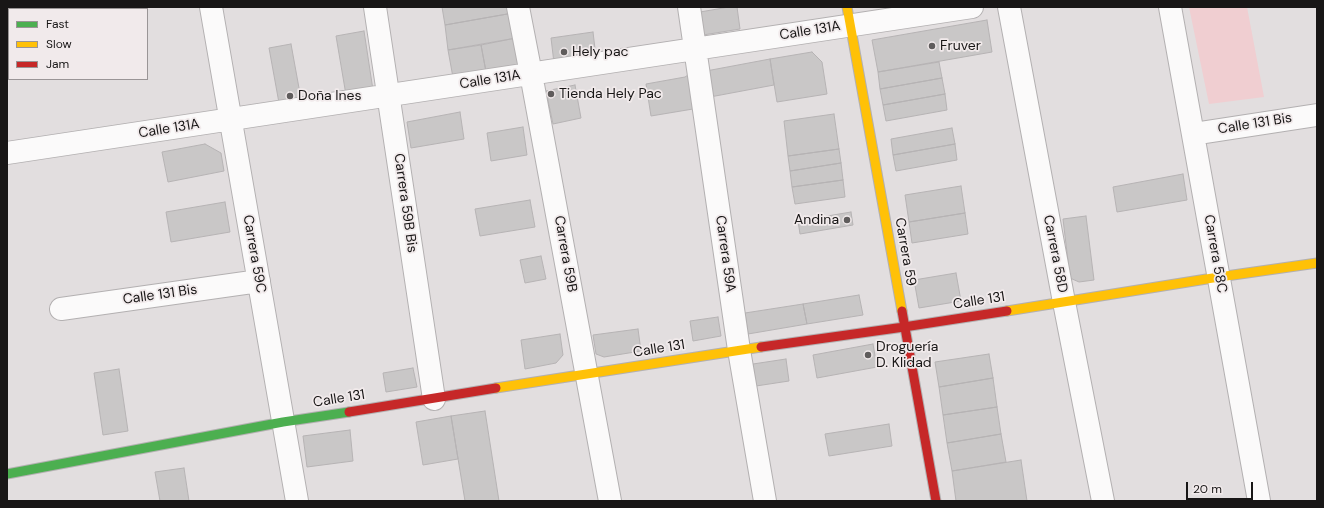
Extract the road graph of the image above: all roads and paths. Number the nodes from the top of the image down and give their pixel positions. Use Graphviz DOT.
graph roads {
  1 [pos="211,7"];
  2 [pos="375,7"];
  3 [pos="518,7"];
  4 [pos="689,7"];
  5 [pos="972,7"];
  6 [pos="1009,7"];
  7 [pos="1170,7"];
  8 [pos="848,16"];
  9 [pos="695,49"];
  10 [pos="531,74"];
  11 [pos="388,95"];
  12 [pos="1317,114"];
  13 [pos="230,119"];
  14 [pos="1193,134"];
  15 [pos="7,154"];
  16 [pos="1317,263"];
  17 [pos="1219,277"];
  18 [pos="259,281"];
  19 [pos="1064,302"];
  20 [pos="61,309"];
  21 [pos="904,327"];
  22 [pos="739,350"];
  23 [pos="586,374"];
  24 [pos="434,399"];
  25 [pos="283,422"];
  26 [pos="7,474"];
  27 [pos="297,501"];
  28 [pos="610,501"];
  29 [pos="765,501"];
  30 [pos="936,501"];
  31 [pos="1103,501"];
  32 [pos="1259,501"];
  1 -- 13 [label="street, Carrera 59C"];
  2 -- 11 [label="street, Carrera 59B Bis"];
  3 -- 10 [label="street, Carrera 59B"];
  4 -- 9 [label="street, Carrera 59A"];
  5 -- 8 [label="street, Calle 131A"];
  6 -- 19 [label="street, Carrera 58D"];
  7 -- 14 [label="street, Carrera 58C"];
  8 -- 9 [label="street, Calle 131A"];
  8 -- 21 [label="street, Carrera 59"];
  9 -- 10 [label="street, Calle 131A"];
  9 -- 22 [label="street, Carrera 59A"];
  10 -- 11 [label="street, Calle 131A"];
  10 -- 23 [label="street, Carrera 59B"];
  11 -- 13 [label="street, Calle 131A"];
  11 -- 24 [label="street, Carrera 59B Bis"];
  12 -- 14 [label="street, Calle 131 Bis"];
  13 -- 15 [label="street, Calle 131A"];
  13 -- 18 [label="street, Carrera 59C"];
  14 -- 17 [label="street, Carrera 58C"];
  16 -- 17 [label="street, Calle 131"];
  17 -- 19 [label="street, Calle 131"];
  17 -- 32 [label="street, Carrera 58C"];
  18 -- 20 [label="street, Calle 131 Bis"];
  18 -- 25 [label="street, Carrera 59C"];
  19 -- 21 [label="street, Calle 131"];
  19 -- 31 [label="street, Carrera 58D"];
  21 -- 22 [label="street, Calle 131"];
  21 -- 30 [label="street, Carrera 59"];
  22 -- 23 [label="street, Calle 131"];
  22 -- 29 [label="street, Carrera 59A"];
  23 -- 24 [label="street, Calle 131"];
  23 -- 28 [label="street, Carrera 59B"];
  24 -- 25 [label="street, Calle 131"];
  25 -- 26 [label="street, Calle 131"];
  25 -- 27 [label="street, Carrera 59C"];
}
